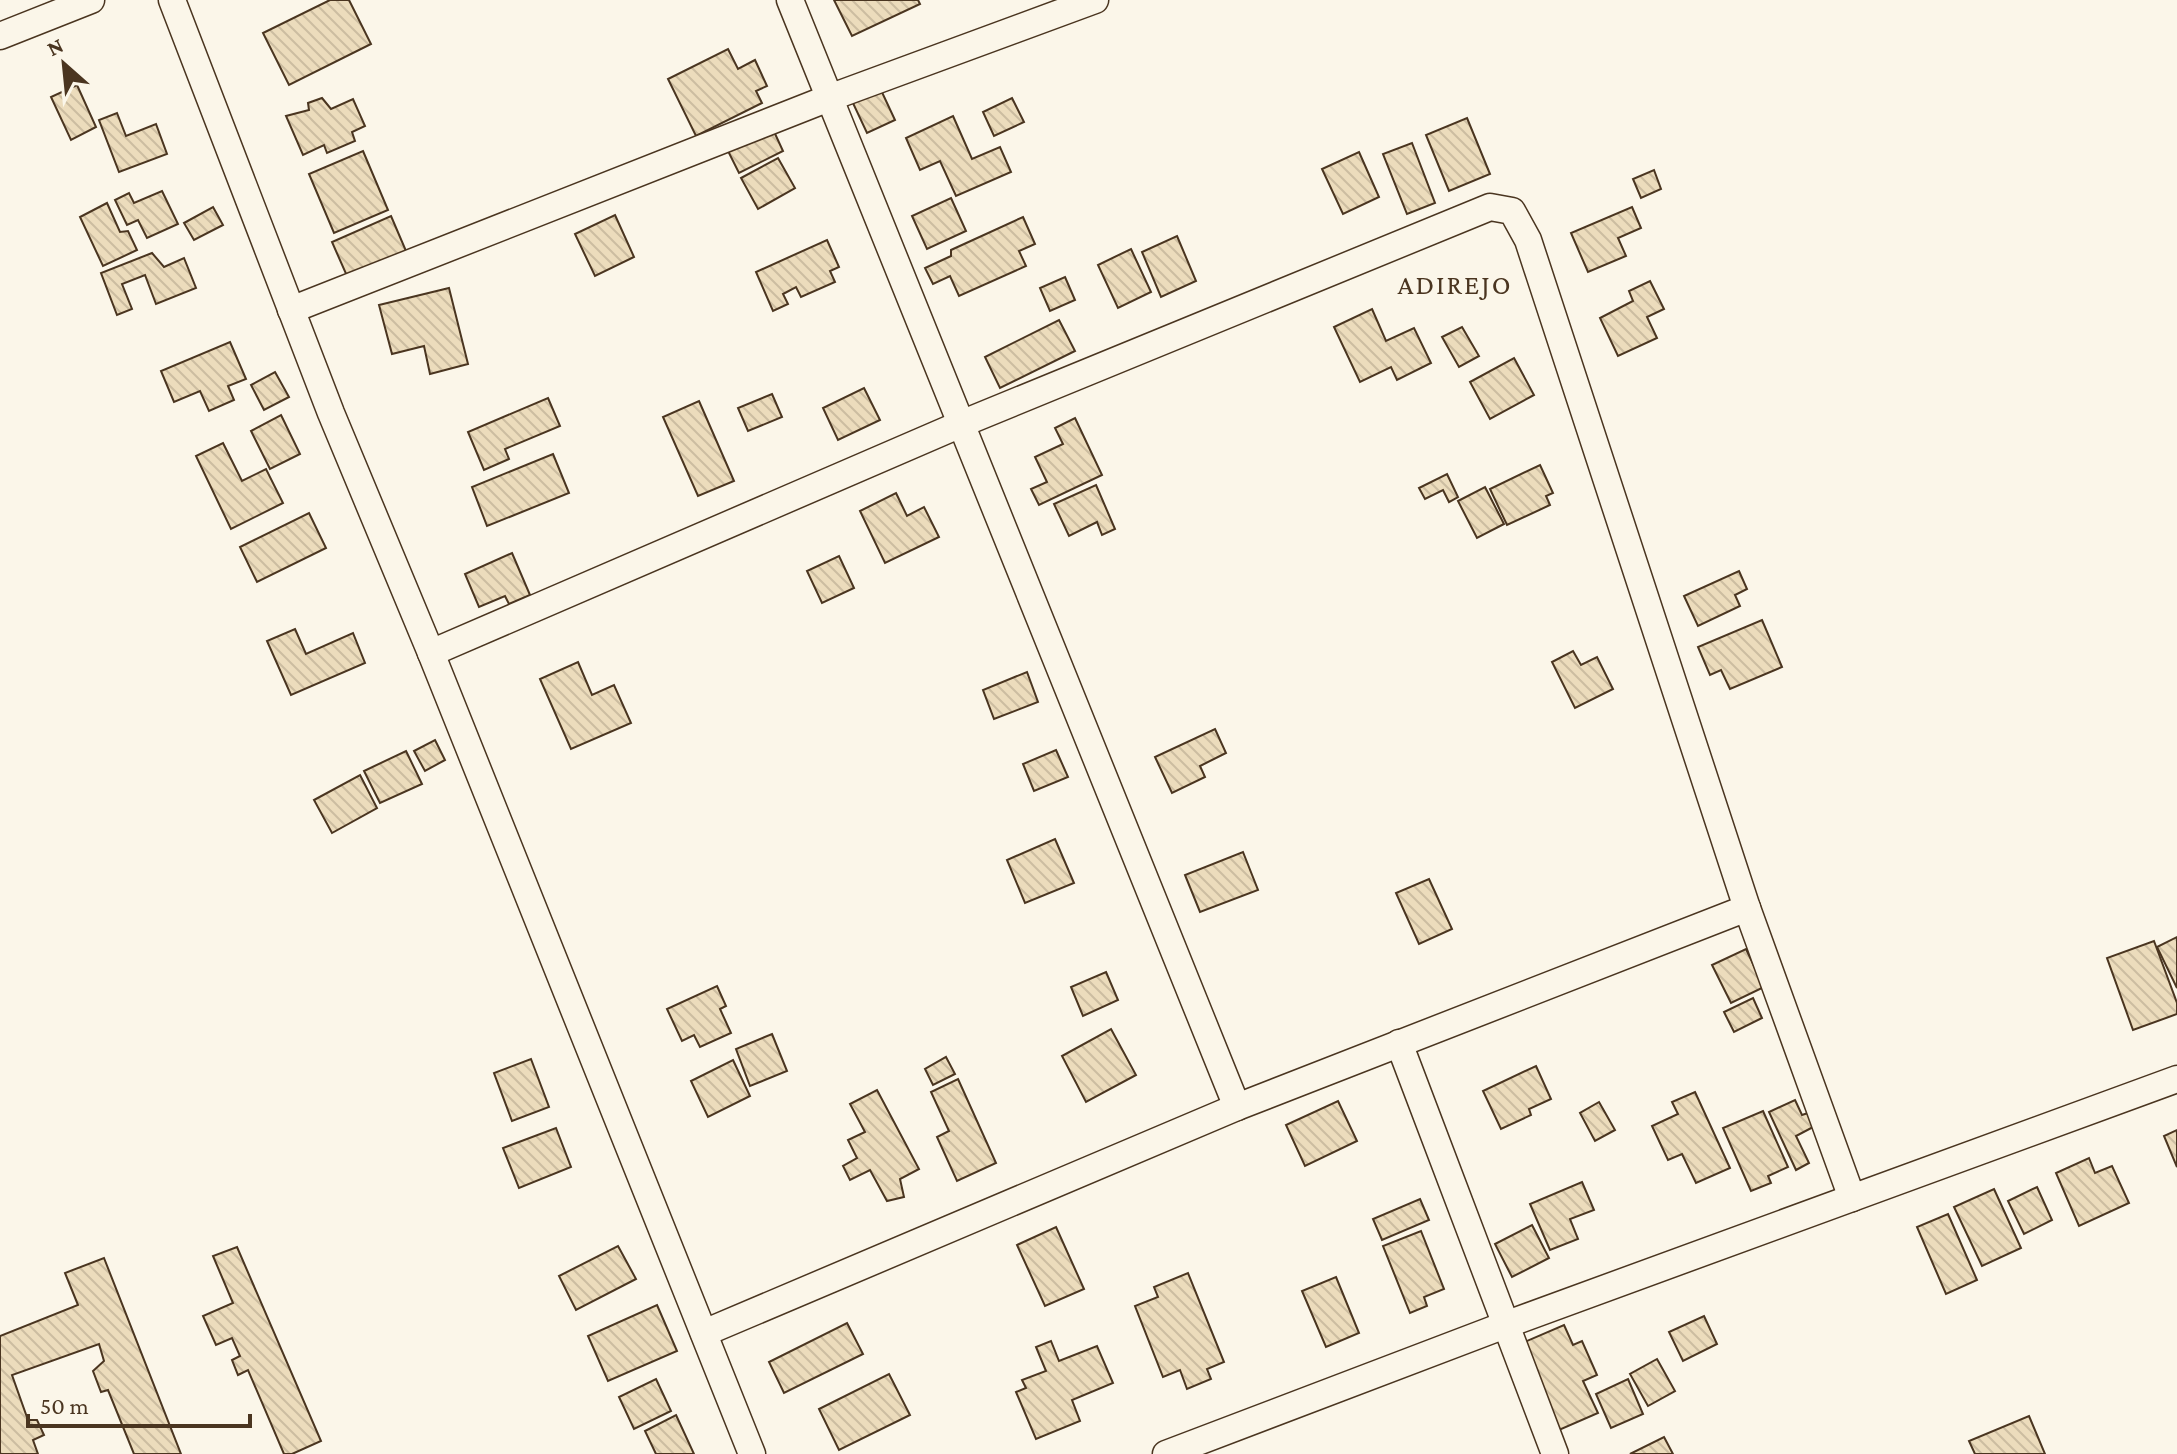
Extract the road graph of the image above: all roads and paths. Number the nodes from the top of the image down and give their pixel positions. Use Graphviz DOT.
graph roads {
  1 [pos="91,0"];
  2 [pos="172,0"];
  3 [pos="790,0"];
  4 [pos="1095,0"];
  5 [pos="0,36"];
  6 [pos="829,98"];
  7 [pos="291,310"];
  8 [pos="961,424"];
  9 [pos="431,653"];
  10 [pos="1747,908"];
  11 [pos="1399,1043"];
  12 [pos="2177,1079"];
  13 [pos="1237,1107"];
  14 [pos="1852,1198"];
  15 [pos="1505,1325"];
  16 [pos="704,1333"];
  17 [pos="752,1454"];
  18 [pos="1166,1454"];
  19 [pos="1555,1454"];
  1 -- 5 [label="street"];
  2 -- 7 [label="street"];
  3 -- 6 [label="street"];
  4 -- 6 [label="street"];
  6 -- 7 [label="street"];
  6 -- 8 [label="street"];
  7 -- 9 [label="street"];
  8 -- 9 [label="street"];
  8 -- 10 [label="street"];
  8 -- 13 [label="street"];
  9 -- 16 [label="street"];
  10 -- 11 [label="street"];
  10 -- 14 [label="street"];
  11 -- 13 [label="street"];
  11 -- 15 [label="street"];
  12 -- 14 [label="street"];
  13 -- 16 [label="street"];
  14 -- 15 [label="street"];
  15 -- 18 [label="street"];
  15 -- 19 [label="street"];
  16 -- 17 [label="street"];
}
